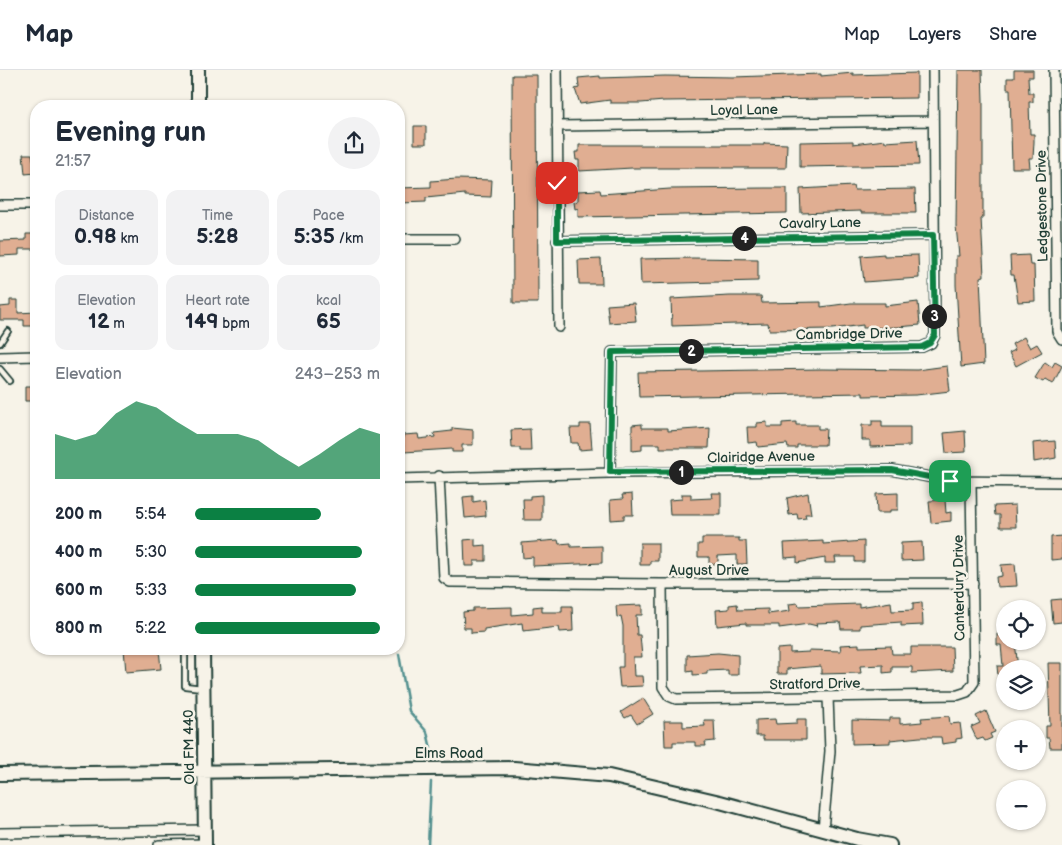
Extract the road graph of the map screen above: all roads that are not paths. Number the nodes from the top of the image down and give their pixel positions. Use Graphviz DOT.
graph roads {
  1 [pos="198,70"];
  2 [pos="557,70"];
  3 [pos="933,70"];
  4 [pos="1054,70"];
  5 [pos="1058,97"];
  6 [pos="198,100"];
  7 [pos="932,122"];
  8 [pos="557,126"];
  9 [pos="0,205"];
  10 [pos="30,205"];
  11 [pos="1059,221"];
  12 [pos="933,235"];
  13 [pos="405,239"];
  14 [pos="455,239"];
  15 [pos="557,241"];
  16 [pos="559,327"];
  17 [pos="8,331"];
  18 [pos="1062,339"];
  19 [pos="0,343"];
  20 [pos="30,356"];
  21 [pos="0,357"];
  22 [pos="0,369"];
  23 [pos="10,381"];
  24 [pos="610,472"];
  25 [pos="439,476"];
  26 [pos="405,479"];
  27 [pos="972,482"];
  28 [pos="1062,482"];
  29 [pos="973,583"];
  30 [pos="662,584"];
  31 [pos="185,655"];
  32 [pos="203,655"];
  33 [pos="203,688"];
  34 [pos="967,692"];
  35 [pos="828,698"];
  36 [pos="204,770"];
  37 [pos="0,774"];
  38 [pos="205,830"];
  39 [pos="823,830"];
  40 [pos="0,833"];
  41 [pos="205,844"];
  42 [pos="159,845"];
  43 [pos="890,845"];
  1 -- 6 [label="main road"];
  2 -- 8 [label="street"];
  3 -- 7 [label="street, Cambridge Drive"];
  4 -- 5 [label="street, Ledgestone Drive"];
  5 -- 11 [label="street, Ledgestone Drive"];
  7 -- 8 [label="street, Loyal Lane"];
  7 -- 12 [label="street, Cambridge Drive"];
  8 -- 15 [label="street"];
  9 -- 10 [label="street"];
  11 -- 18 [label="street, Ledgestone Drive"];
  12 -- 15 [label="street, Cavalry Lane"];
  12 -- 24 [label="street, Cambridge Drive"];
  13 -- 14 [label="street"];
  15 -- 16 [label="street"];
  17 -- 19 [label="lane"];
  20 -- 21 [label="street"];
  22 -- 23 [label="lane"];
  24 -- 25 [label="street, Clairidge Avenue"];
  24 -- 27 [label="street, Clairidge Avenue"];
  25 -- 26 [label="street, Clairidge Avenue"];
  25 -- 30 [label="street, August Drive"];
  27 -- 28 [label="street, Clairidge Avenue"];
  27 -- 29 [label="street, Canterdury Drive"];
  29 -- 30 [label="street, August Drive"];
  29 -- 34 [label="street, Canterdury Drive"];
  30 -- 35 [label="street, Stratford Drive"];
  31 -- 33 [label="lane"];
  32 -- 33 [label="main road, Old FM 440"];
  33 -- 36 [label="main road, Old FM 440"];
  34 -- 35 [label="street, Stratford Drive"];
  35 -- 39 [label="street"];
  36 -- 37 [label="main road, Elms Road"];
  36 -- 38 [label="main road, Old FM 440"];
  36 -- 39 [label="main road, Elms Road"];
  38 -- 40 [label="street"];
  38 -- 41 [label="main road, Old FM 440"];
  39 -- 43 [label="main road, Elms Road"];
  41 -- 42 [label="street"];
}
